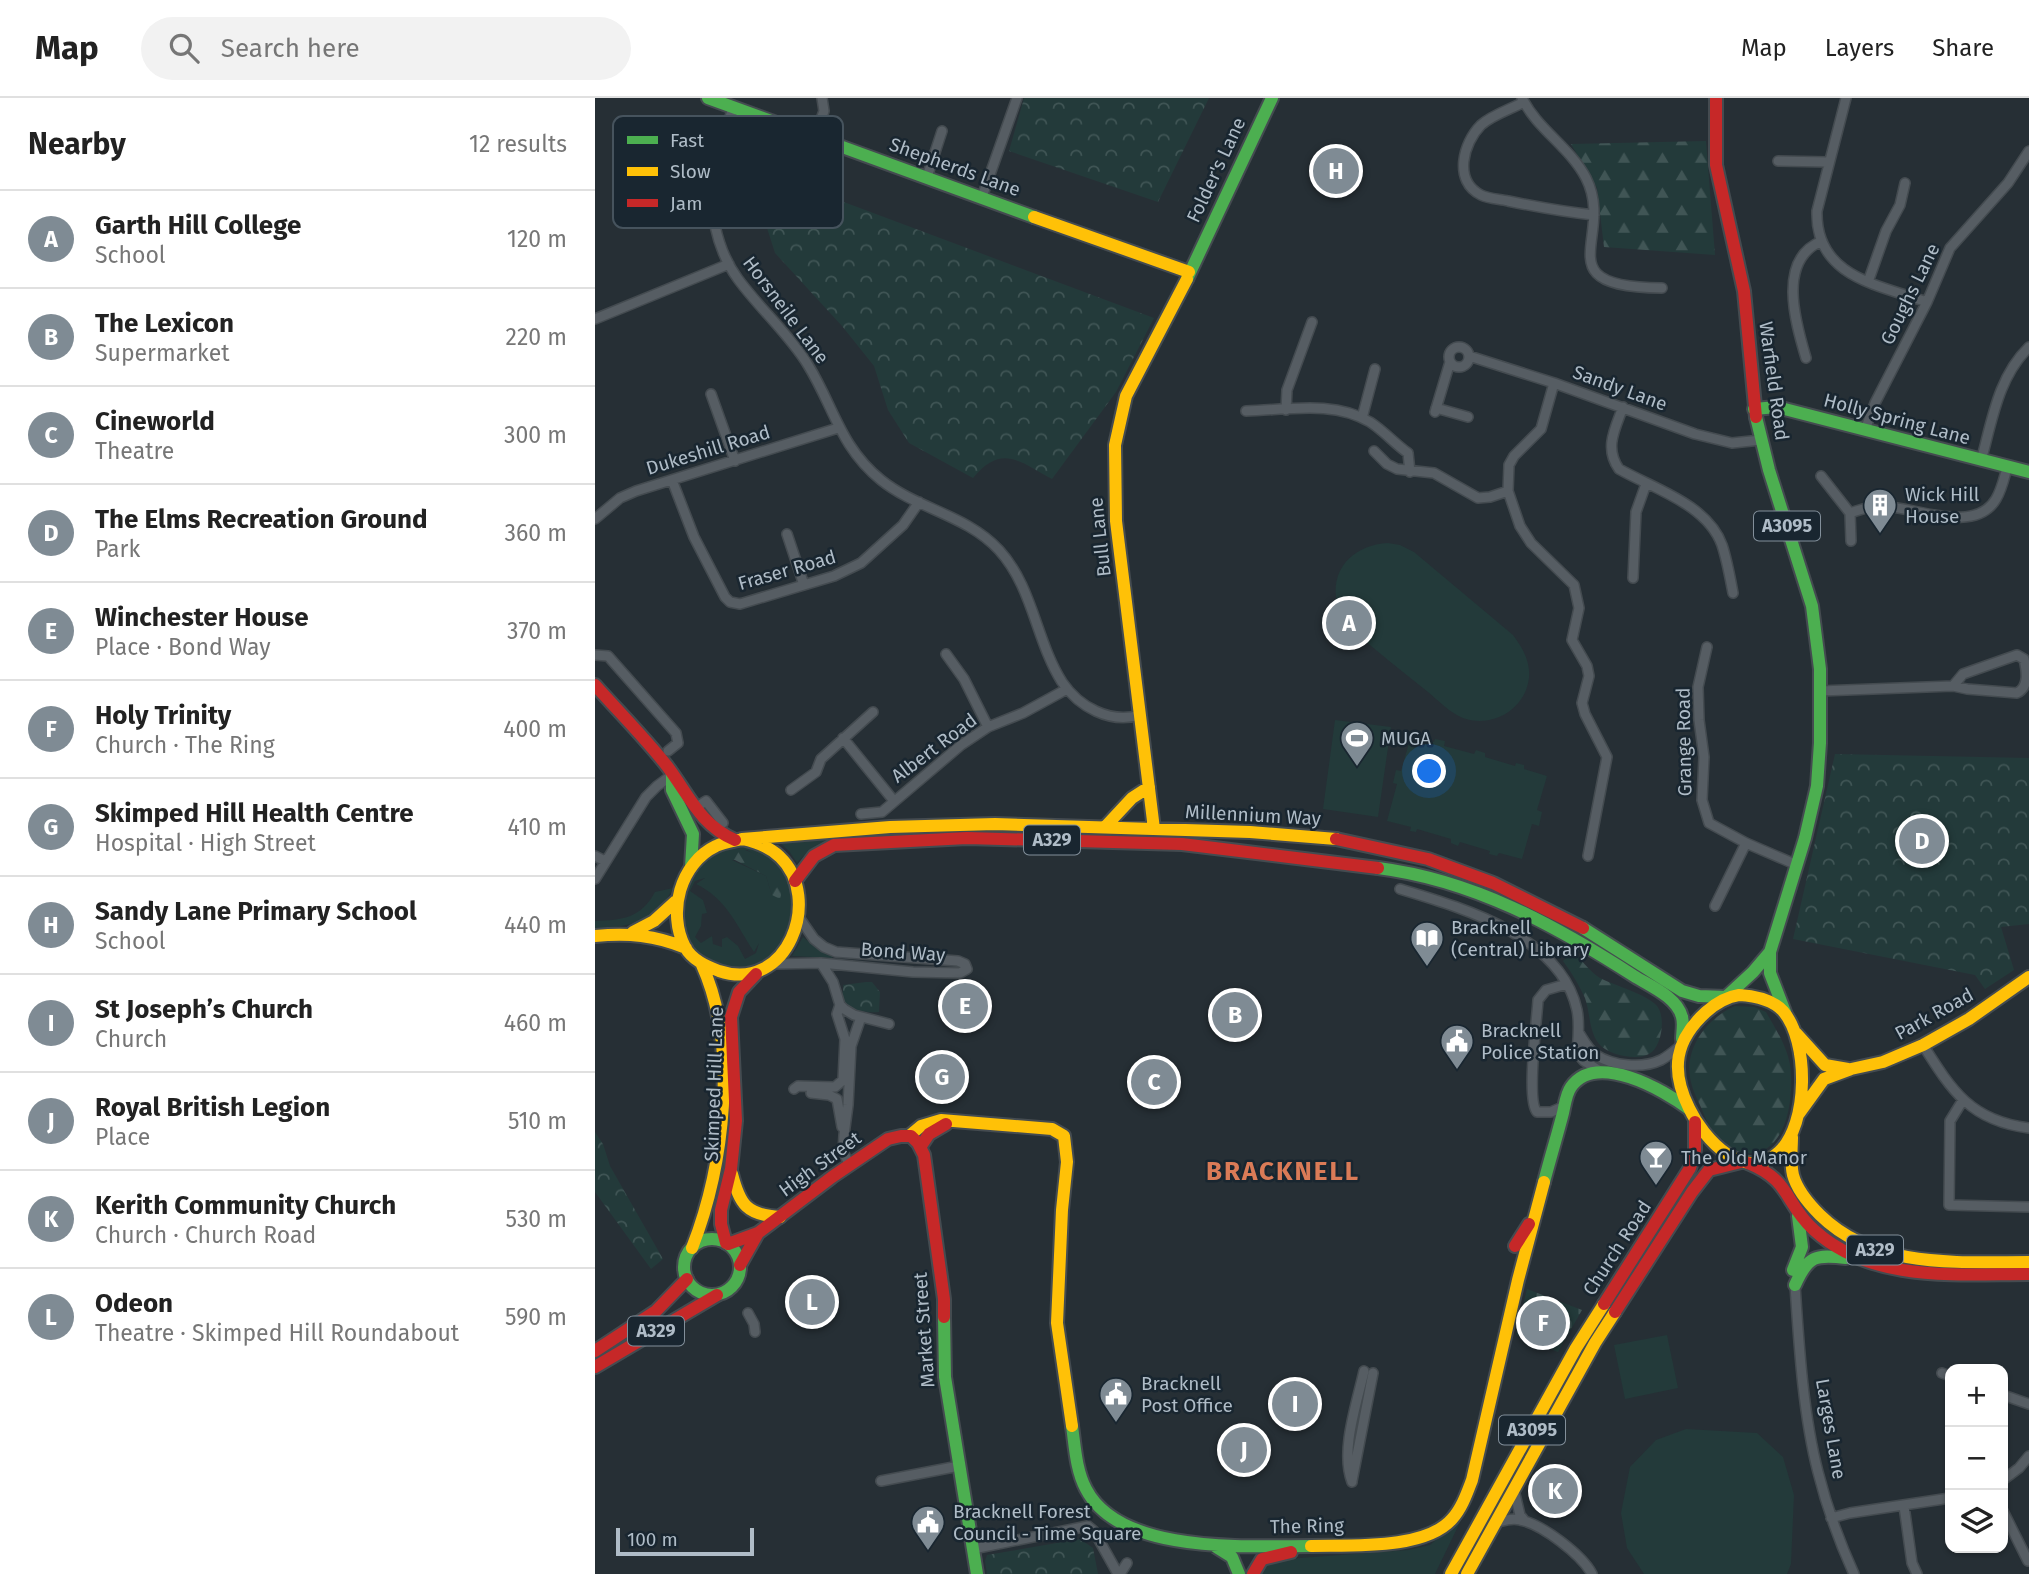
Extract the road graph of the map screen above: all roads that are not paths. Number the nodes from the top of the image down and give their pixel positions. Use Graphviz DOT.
graph roads {
  1 [pos="708,98"];
  2 [pos="822,98"];
  3 [pos="1017,98"];
  4 [pos="1272,98"];
  5 [pos="1716,98"];
  6 [pos="1846,98"];
  7 [pos="1523,100"];
  8 [pos="733,108"];
  9 [pos="730,116"];
  10 [pos="755,116"];
  11 [pos="822,116"];
  12 [pos="942,131"];
  13 [pos="843,148"];
  14 [pos="2029,151"];
  15 [pos="1778,161"];
  16 [pos="1828,162"];
  17 [pos="927,177"];
  18 [pos="1905,183"];
  19 [pos="982,197"];
  20 [pos="1594,215"];
  21 [pos="716,228"];
  22 [pos="1822,241"];
  23 [pos="1196,259"];
  24 [pos="729,264"];
  25 [pos="1189,272"];
  26 [pos="1868,282"];
  27 [pos="1662,288"];
  28 [pos="1927,302"];
  29 [pos="595,318"];
  30 [pos="1312,322"];
  31 [pos="2029,347"];
  32 [pos="1801,353"];
  33 [pos="1469,355"];
  34 [pos="1450,362"];
  35 [pos="1375,369"];
  36 [pos="1555,383"];
  37 [pos="711,394"];
  38 [pos="1623,407"];
  39 [pos="1754,409"];
  40 [pos="1286,410"];
  41 [pos="1246,411"];
  42 [pos="1468,417"];
  43 [pos="1362,418"];
  44 [pos="838,428"];
  45 [pos="1865,430"];
  46 [pos="1761,440"];
  47 [pos="1374,452"];
  48 [pos="735,461"];
  49 [pos="1981,461"];
  50 [pos="2007,468"];
  51 [pos="1410,472"];
  52 [pos="2029,472"];
  53 [pos="1821,477"];
  54 [pos="672,480"];
  55 [pos="1646,484"];
  56 [pos="1508,491"];
  57 [pos="919,502"];
  58 [pos="1850,513"];
  59 [pos="595,519"];
  60 [pos="787,534"];
  61 [pos="1851,541"];
  62 [pos="1633,578"];
  63 [pos="804,585"];
  64 [pos="1733,593"];
  65 [pos="1707,647"];
  66 [pos="946,654"];
  67 [pos="595,655"];
  68 [pos="595,685"];
  69 [pos="1953,686"];
  70 [pos="1067,689"];
  71 [pos="1820,691"];
  72 [pos="873,712"];
  73 [pos="1140,715"];
  74 [pos="988,727"];
  75 [pos="843,738"];
  76 [pos="668,751"];
  77 [pos="672,775"];
  78 [pos="1149,787"];
  79 [pos="792,790"];
  80 [pos="894,801"];
  81 [pos="695,808"];
  82 [pos="861,814"];
  83 [pos="723,823"];
  84 [pos="690,824"];
  85 [pos="1105,827"];
  86 [pos="1154,829"];
  87 [pos="739,840"];
  88 [pos="1746,843"];
  89 [pos="595,856"];
  90 [pos="1588,856"];
  91 [pos="605,861"];
  92 [pos="1797,865"];
  93 [pos="691,867"];
  94 [pos="595,879"];
  95 [pos="795,881"];
  96 [pos="1400,889"];
  97 [pos="676,901"];
  98 [pos="1715,906"];
  99 [pos="797,915"];
  100 [pos="632,932"];
  101 [pos="595,936"];
  102 [pos="686,948"];
  103 [pos="1770,952"];
  104 [pos="915,958"];
  105 [pos="771,964"];
  106 [pos="821,964"];
  107 [pos="702,965"];
  108 [pos="904,971"];
  109 [pos="756,974"];
  110 [pos="2029,977"];
  111 [pos="1567,984"];
  112 [pos="1726,997"];
  113 [pos="840,1005"];
  114 [pos="1785,1012"];
  115 [pos="862,1017"];
  116 [pos="889,1024"];
  117 [pos="1795,1032"];
  118 [pos="1579,1033"];
  119 [pos="1681,1043"];
  120 [pos="1923,1045"];
  121 [pos="1851,1069"];
  122 [pos="1600,1072"];
  123 [pos="1963,1100"];
  124 [pos="1565,1106"];
  125 [pos="1689,1109"];
  126 [pos="1798,1115"];
  127 [pos="959,1121"];
  128 [pos="1695,1122"];
  129 [pos="2029,1128"];
  130 [pos="1061,1132"];
  131 [pos="844,1135"];
  132 [pos="1792,1135"];
  133 [pos="909,1136"];
  134 [pos="921,1148"];
  135 [pos="1745,1163"];
  136 [pos="850,1165"];
  137 [pos="731,1169"];
  138 [pos="2029,1207"];
  139 [pos="1798,1213"];
  140 [pos="780,1217"];
  141 [pos="758,1233"];
  142 [pos="727,1244"];
  143 [pos="692,1248"];
  144 [pos="1861,1260"];
  145 [pos="2029,1262"];
  146 [pos="740,1265"];
  147 [pos="2029,1274"];
  148 [pos="687,1279"];
  149 [pos="1795,1285"];
  150 [pos="1620,1289"];
  151 [pos="717,1295"];
  152 [pos="748,1313"];
  153 [pos="755,1332"];
  154 [pos="595,1351"];
  155 [pos="595,1367"];
  156 [pos="1369,1372"];
  157 [pos="2008,1397"];
  158 [pos="2029,1404"];
  159 [pos="2029,1456"];
  160 [pos="959,1466"];
  161 [pos="2008,1476"];
  162 [pos="881,1481"];
  163 [pos="1352,1482"];
  164 [pos="1514,1490"];
  165 [pos="1945,1498"];
  166 [pos="1904,1506"];
  167 [pos="1831,1518"];
  168 [pos="1524,1520"];
  169 [pos="2008,1521"];
  170 [pos="1498,1522"];
  171 [pos="1211,1545"];
  172 [pos="1315,1547"];
  173 [pos="974,1549"];
  174 [pos="2028,1561"];
  175 [pos="1127,1563"];
  176 [pos="977,1574"];
  177 [pos="1119,1574"];
  178 [pos="1239,1574"];
  179 [pos="1253,1574"];
  180 [pos="1451,1574"];
  181 [pos="1467,1574"];
  182 [pos="1593,1574"];
  183 [pos="1854,1574"];
  184 [pos="1917,1574"];
  1 -- 8 [label="main road, Shepherds Lane"];
  2 -- 11 [label="street"];
  3 -- 19 [label="street"];
  4 -- 23 [label="main road, Folder's Lane"];
  5 -- 39 [label="main road, Warfield Road / A3095"];
  6 -- 16 [label="street"];
  7 -- 20 [label="street"];
  7 -- 20 [label="street"];
  8 -- 9 [label="street, Horsneile Lane"];
  8 -- 10 [label="main road, Shepherds Lane"];
  12 -- 17 [label="street"];
  13 -- 17 [label="main road, Shepherds Lane"];
  14 -- 28 [label="street, Goughs Lane"];
  15 -- 16 [label="street"];
  16 -- 22 [label="street"];
  17 -- 19 [label="main road, Shepherds Lane"];
  18 -- 26 [label="street"];
  19 -- 25 [label="main road, Shepherds Lane"];
  20 -- 27 [label="street"];
  21 -- 24 [label="street, Horsneile Lane"];
  22 -- 26 [label="street"];
  22 -- 32 [label="street"];
  23 -- 25 [label="main road, Bull Lane"];
  24 -- 29 [label="street"];
  24 -- 44 [label="street, Horsneile Lane"];
  25 -- 73 [label="main road, Bull Lane"];
  26 -- 28 [label="street"];
  28 -- 45 [label="street, Goughs Lane"];
  30 -- 40 [label="street"];
  31 -- 49 [label="street"];
  33 -- 34 [label="street"];
  33 -- 34 [label="street"];
  33 -- 36 [label="street, Sandy Lane"];
  34 -- 42 [label="street"];
  35 -- 43 [label="street"];
  36 -- 38 [label="street, Sandy Lane"];
  36 -- 56 [label="street"];
  37 -- 48 [label="street"];
  38 -- 46 [label="street, Sandy Lane"];
  38 -- 55 [label="street"];
  39 -- 45 [label="main road, Holly Spring Lane"];
  39 -- 46 [label="main road, Warfield Road / A3095"];
  40 -- 41 [label="street"];
  40 -- 43 [label="street"];
  43 -- 51 [label="street"];
  44 -- 48 [label="street, Dukeshill Road"];
  44 -- 57 [label="street, Horsneile Lane"];
  45 -- 49 [label="main road, Holly Spring Lane"];
  46 -- 71 [label="main road, Warfield Road / A3095"];
  47 -- 51 [label="street"];
  48 -- 54 [label="street, Dukeshill Road"];
  49 -- 50 [label="main road, Holly Spring Lane"];
  50 -- 52 [label="main road, Holly Spring Lane"];
  50 -- 58 [label="street"];
  51 -- 56 [label="street"];
  53 -- 58 [label="street"];
  54 -- 59 [label="street, Dukeshill Road"];
  54 -- 63 [label="street, Fraser Road"];
  55 -- 62 [label="street"];
  55 -- 64 [label="street"];
  56 -- 90 [label="street"];
  57 -- 63 [label="street, Fraser Road"];
  57 -- 70 [label="street, Horsneile Lane"];
  58 -- 61 [label="street"];
  60 -- 63 [label="street"];
  65 -- 88 [label="street, Grange Road"];
  66 -- 74 [label="street"];
  67 -- 76 [label="street"];
  68 -- 77 [label="main road"];
  69 -- 69 [label="street"];
  69 -- 71 [label="street"];
  70 -- 73 [label="street, Horsneile Lane"];
  70 -- 74 [label="street, Albert Road"];
  71 -- 92 [label="main road, Warfield Road / A3095"];
  72 -- 75 [label="street"];
  73 -- 78 [label="main road, Bull Lane"];
  74 -- 80 [label="street, Albert Road"];
  75 -- 79 [label="street"];
  75 -- 80 [label="street"];
  77 -- 81 [label="main road"];
  77 -- 84 [label="main road"];
  77 -- 91 [label="street"];
  78 -- 85 [label="main road"];
  78 -- 86 [label="main road, Bull Lane"];
  80 -- 82 [label="street, Albert Road"];
  81 -- 83 [label="street"];
  81 -- 84 [label="main road"];
  81 -- 87 [label="main road"];
  84 -- 93 [label="main road"];
  85 -- 86 [label="main road, Millennium Way / A329"];
  85 -- 87 [label="main road, Millennium Way / A329"];
  86 -- 112 [label="main road, Millennium Way / A329"];
  87 -- 93 [label="main road, A329"];
  87 -- 95 [label="main road"];
  88 -- 92 [label="street, Grange Road"];
  88 -- 98 [label="street"];
  89 -- 91 [label="street"];
  91 -- 94 [label="street"];
  92 -- 103 [label="main road, Warfield Road / A3095"];
  93 -- 97 [label="main road, A329"];
  95 -- 99 [label="main road"];
  95 -- 119 [label="main road, Millennium Way / A329"];
  96 -- 111 [label="street"];
  97 -- 100 [label="main road"];
  97 -- 102 [label="main road"];
  99 -- 104 [label="street, Bond Way"];
  99 -- 105 [label="main road"];
  100 -- 101 [label="main road"];
  100 -- 102 [label="main road"];
  102 -- 107 [label="main road"];
  103 -- 112 [label="main road, Warfield Road / A3095"];
  103 -- 114 [label="main road, Warfield Road / A3095"];
  104 -- 108 [label="street"];
  104 -- 108 [label="street, Bond Way"];
  105 -- 106 [label="street, Bond Way"];
  105 -- 109 [label="main road"];
  106 -- 108 [label="street, Bond Way"];
  106 -- 113 [label="street"];
  107 -- 109 [label="main road"];
  107 -- 143 [label="main road, Skimped Hill Lane"];
  109 -- 137 [label="main road, Skimped Hill Lane"];
  110 -- 120 [label="main road, Park Road"];
  111 -- 118 [label="street"];
  111 -- 124 [label="street"];
  112 -- 114 [label="main road, A329"];
  112 -- 119 [label="main road"];
  113 -- 115 [label="street"];
  113 -- 131 [label="street"];
  114 -- 117 [label="main road, A329"];
  115 -- 116 [label="street"];
  115 -- 131 [label="street"];
  117 -- 121 [label="main road"];
  117 -- 126 [label="main road, A329"];
  118 -- 119 [label="street"];
  118 -- 122 [label="street"];
  119 -- 125 [label="main road, A329"];
  120 -- 121 [label="main road, Park Road"];
  120 -- 123 [label="street"];
  121 -- 126 [label="main road, Park Road"];
  122 -- 124 [label="main road"];
  122 -- 125 [label="main road"];
  123 -- 129 [label="street"];
  123 -- 138 [label="street"];
  124 -- 172 [label="main road, The Ring"];
  125 -- 128 [label="main road, A329"];
  126 -- 132 [label="main road, A329"];
  127 -- 130 [label="main road, High Street"];
  127 -- 133 [label="main road, High Street"];
  127 -- 134 [label="main road"];
  128 -- 135 [label="main road, A329"];
  128 -- 150 [label="main road, Church Road / A3095"];
  130 -- 171 [label="main road, The Ring"];
  131 -- 136 [label="street"];
  132 -- 135 [label="main road, A329"];
  132 -- 145 [label="main road, A329"];
  133 -- 134 [label="main road"];
  133 -- 136 [label="main road, High Street"];
  134 -- 160 [label="main road, Market Street"];
  135 -- 139 [label="main road, A329"];
  135 -- 150 [label="main road, Church Road / A3095"];
  136 -- 140 [label="main road, High Street"];
  137 -- 140 [label="main road"];
  137 -- 142 [label="main road, Skimped Hill Lane"];
  139 -- 144 [label="main road, A329"];
  139 -- 149 [label="main road"];
  140 -- 141 [label="main road, High Street"];
  141 -- 142 [label="main road, High Street"];
  141 -- 146 [label="main road, High Street"];
  142 -- 143 [label="main road"];
  142 -- 146 [label="main road"];
  143 -- 148 [label="main road"];
  144 -- 147 [label="main road, A329"];
  144 -- 149 [label="main road"];
  146 -- 151 [label="main road"];
  148 -- 151 [label="main road"];
  148 -- 154 [label="main road, A329"];
  149 -- 167 [label="street, Larges Lane"];
  150 -- 164 [label="main road, Church Road / A3095"];
  150 -- 180 [label="main road, Church Road / A3095"];
  151 -- 155 [label="main road, A329"];
  152 -- 153 [label="street"];
  156 -- 163 [label="street"];
  157 -- 158 [label="street"];
  159 -- 161 [label="street"];
  160 -- 162 [label="street"];
  160 -- 173 [label="main road, Market Street"];
  164 -- 168 [label="street"];
  164 -- 170 [label="main road, Church Road / A3095"];
  165 -- 166 [label="street"];
  166 -- 167 [label="street"];
  166 -- 184 [label="street"];
  167 -- 183 [label="street, Larges Lane"];
  168 -- 170 [label="street"];
  168 -- 182 [label="street"];
  169 -- 174 [label="street"];
  170 -- 181 [label="main road, Church Road / A3095"];
  171 -- 172 [label="main road, The Ring"];
  171 -- 178 [label="main road"];
  172 -- 179 [label="main road"];
  173 -- 176 [label="main road, Market Street"];
  173 -- 177 [label="street"];
  175 -- 177 [label="street"];
}
